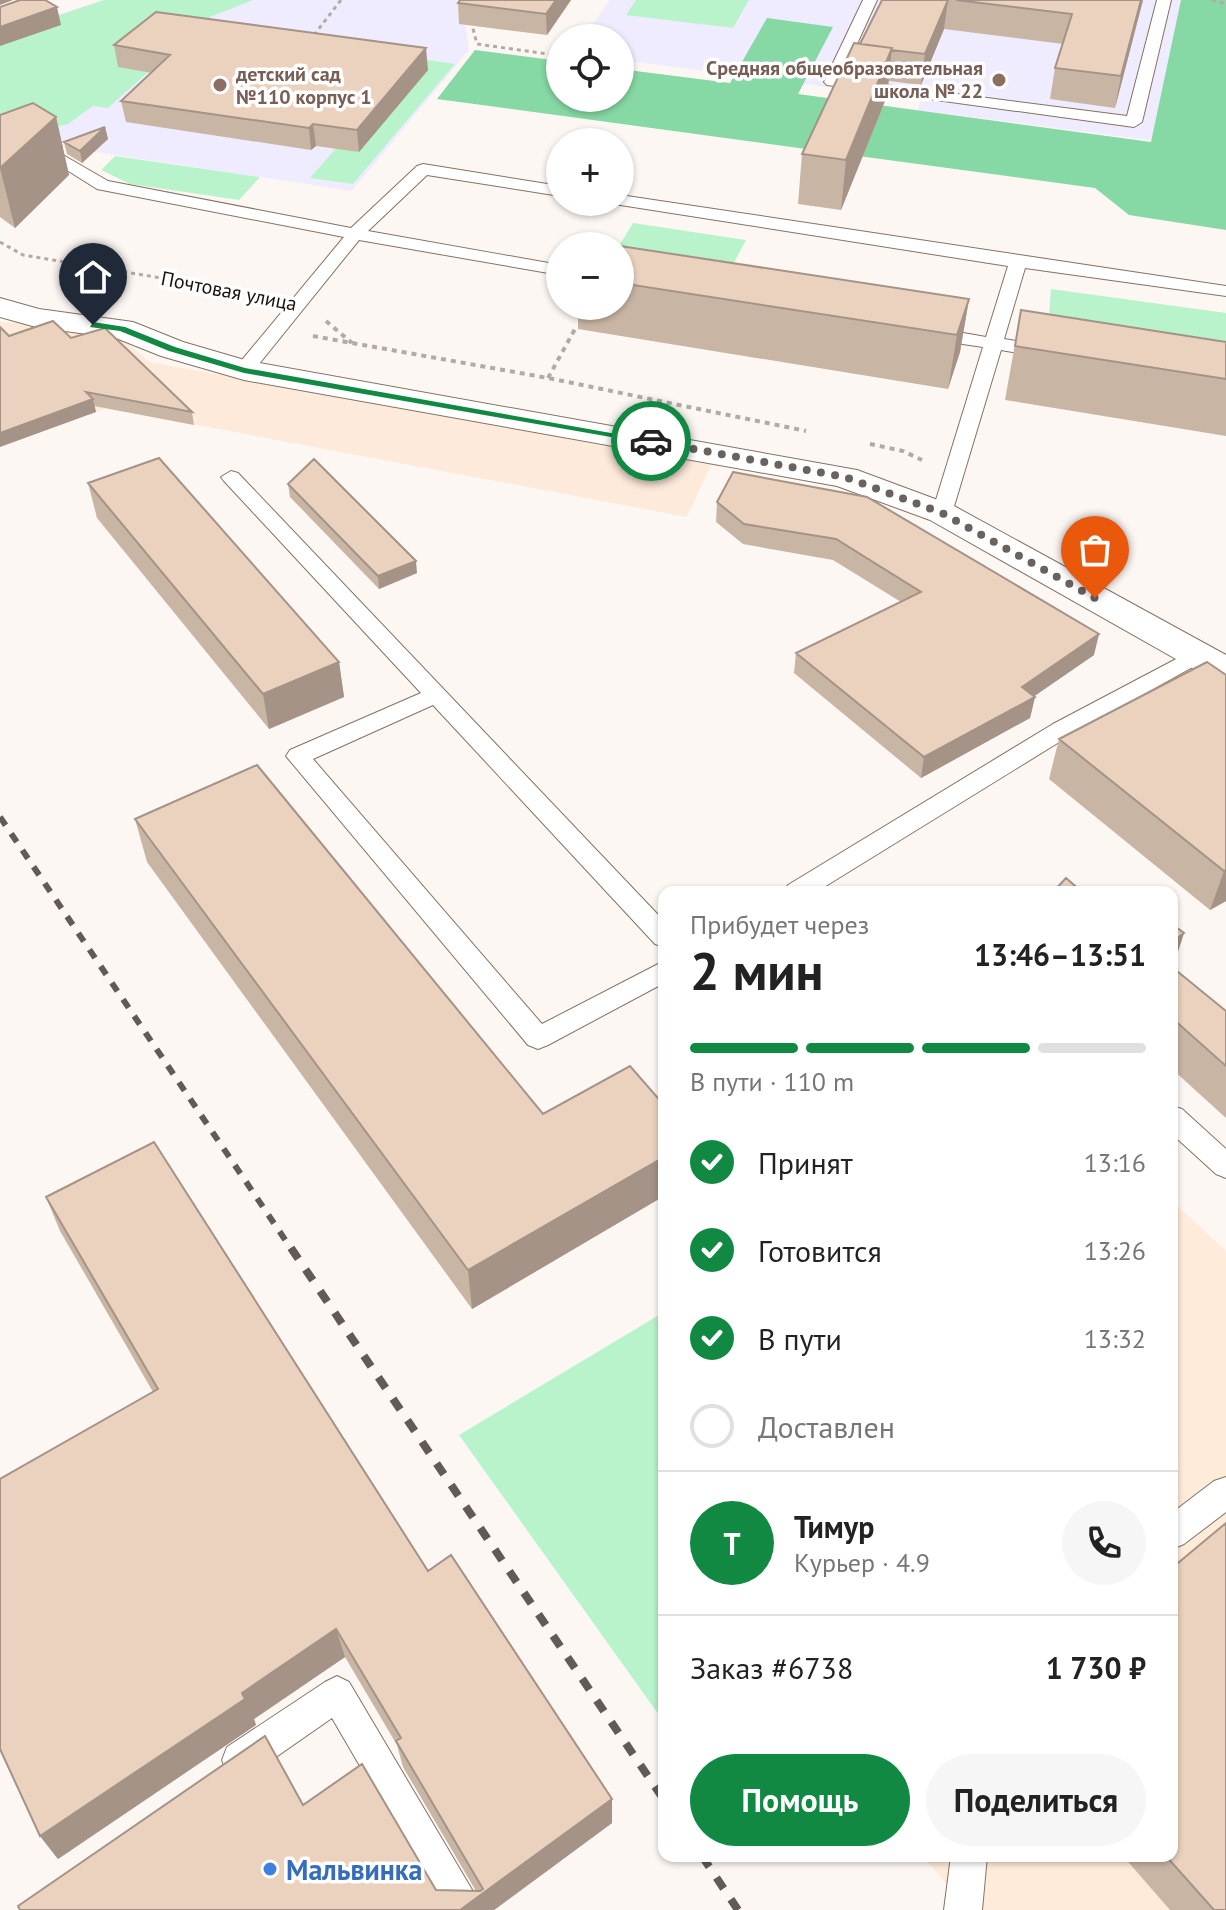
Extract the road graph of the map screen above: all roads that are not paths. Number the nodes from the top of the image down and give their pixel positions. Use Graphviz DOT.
graph roads {
  1 [pos="870,0"];
  2 [pos="1164,0"];
  3 [pos="0,166"];
  4 [pos="546,189"];
  5 [pos="634,202"];
  6 [pos="355,234"];
  7 [pos="1018,262"];
  8 [pos="546,268"];
  9 [pos="1226,291"];
  10 [pos="0,307"];
  11 [pos="915,331"];
  12 [pos="992,344"];
  13 [pos="1070,356"];
  14 [pos="244,370"];
  15 [pos="231,477"];
  16 [pos="942,513"];
  17 [pos="1212,663"];
  18 [pos="436,695"];
  19 [pos="807,886"];
  20 [pos="658,931"];
  21 [pos="658,974"];
  22 [pos="1178,1122"];
  23 [pos="1226,1166"];
  24 [pos="1226,1492"];
  25 [pos="1178,1528"];
  26 [pos="218,1775"];
  27 [pos="968,1862"];
  28 [pos="465,1910"];
  29 [pos="963,1910"];
  1 -- 2 [label="lane"];
  3 -- 6 [label="lane"];
  4 -- 6 [label="lane"];
  5 -- 7 [label="lane"];
  6 -- 8 [label="lane"];
  6 -- 14 [label="lane"];
  7 -- 9 [label="lane"];
  7 -- 12 [label="lane"];
  10 -- 14 [label="street"];
  11 -- 12 [label="lane"];
  12 -- 13 [label="lane"];
  12 -- 16 [label="lane"];
  14 -- 16 [label="street"];
  15 -- 18 [label="lane"];
  16 -- 17 [label="street"];
  17 -- 19 [label="lane"];
  18 -- 20 [label="lane"];
  18 -- 21 [label="lane"];
  22 -- 23 [label="lane"];
  24 -- 25 [label="lane"];
  26 -- 28 [label="lane"];
  27 -- 29 [label="lane"];
}
